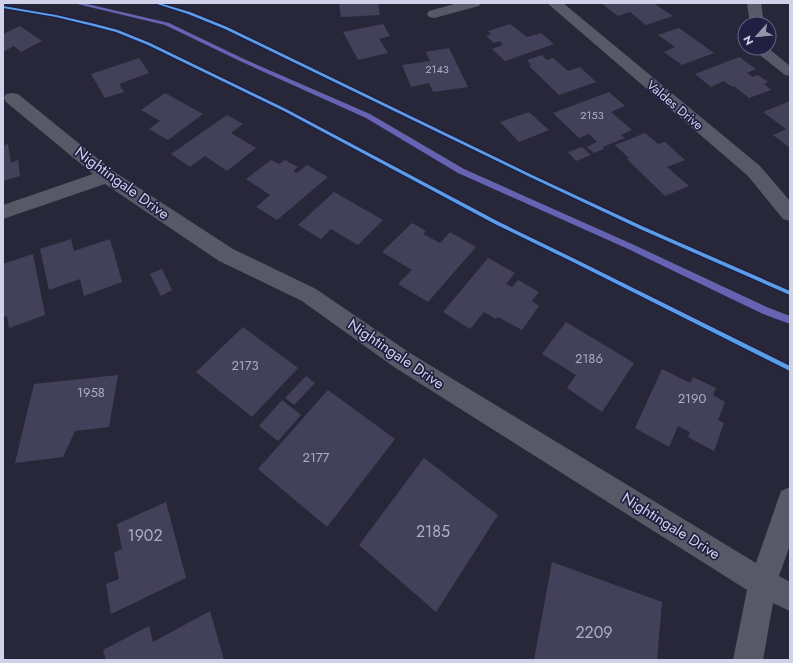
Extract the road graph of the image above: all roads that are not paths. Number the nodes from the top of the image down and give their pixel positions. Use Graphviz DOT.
graph roads {
  1 [pos="474,3"];
  2 [pos="554,3"];
  3 [pos="754,3"];
  4 [pos="434,14"];
  5 [pos="756,16"];
  6 [pos="769,56"];
  7 [pos="790,72"];
  8 [pos="12,98"];
  9 [pos="107,176"];
  10 [pos="3,212"];
  11 [pos="790,214"];
  12 [pos="790,500"];
  13 [pos="762,583"];
  14 [pos="790,597"];
  15 [pos="748,660"];
  1 -- 4 [label="street"];
  2 -- 11 [label="street, Valdes Drive"];
  3 -- 5 [label="street"];
  6 -- 7 [label="lane"];
  8 -- 9 [label="street, Nightingale Drive"];
  9 -- 10 [label="street"];
  9 -- 13 [label="street, Nightingale Drive"];
  12 -- 13 [label="street"];
  13 -- 14 [label="street, Nightingale Drive"];
  13 -- 15 [label="street"];
}
